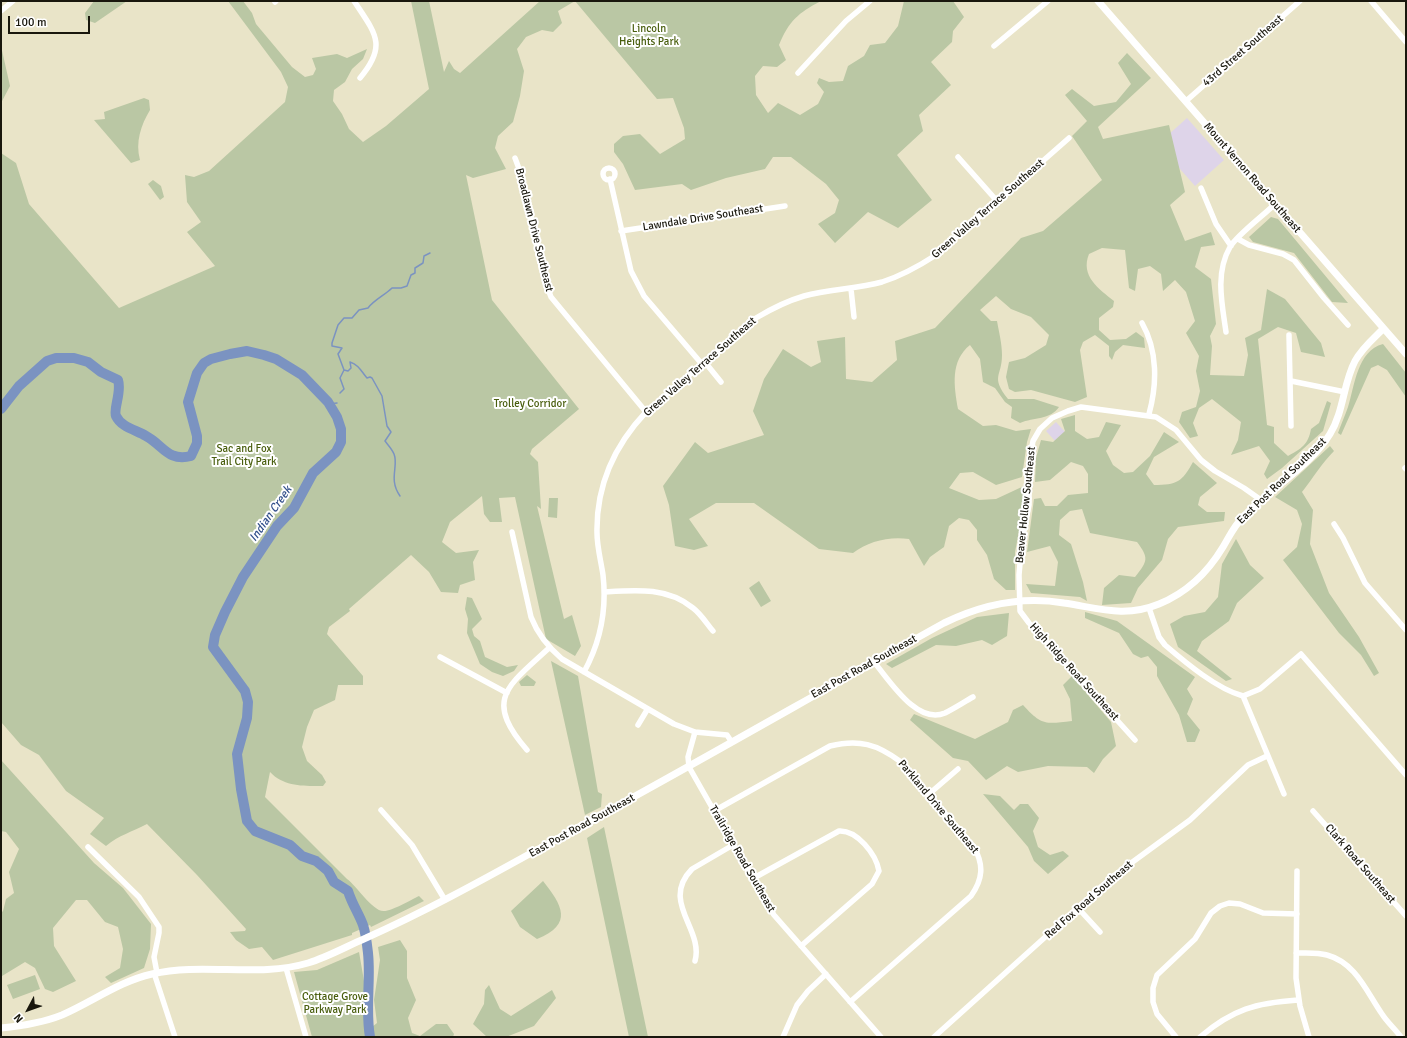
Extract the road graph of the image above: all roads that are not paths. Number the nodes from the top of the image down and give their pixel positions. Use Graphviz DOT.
graph roads {
  1 [pos="13,1"];
  2 [pos="354,1"];
  3 [pos="870,1"];
  4 [pos="1048,1"];
  5 [pos="1098,1"];
  6 [pos="1300,1"];
  7 [pos="1371,1"];
  8 [pos="1,11"];
  9 [pos="1406,42"];
  10 [pos="994,46"];
  11 [pos="798,73"];
  12 [pos="360,78"];
  13 [pos="1186,101"];
  14 [pos="1069,138"];
  15 [pos="958,157"];
  16 [pos="515,158"];
  17 [pos="610,180"];
  18 [pos="1201,188"];
  19 [pos="997,201"];
  20 [pos="1275,204"];
  21 [pos="785,206"];
  22 [pos="621,231"];
  23 [pos="1238,239"];
  24 [pos="1231,246"];
  25 [pos="851,289"];
  26 [pos="854,317"];
  27 [pos="1142,324"];
  28 [pos="1348,325"];
  29 [pos="1383,329"];
  30 [pos="1226,332"];
  31 [pos="1289,335"];
  32 [pos="1406,354"];
  33 [pos="702,362"];
  34 [pos="1291,381"];
  35 [pos="721,382"];
  36 [pos="1345,392"];
  37 [pos="646,412"];
  38 [pos="1149,414"];
  39 [pos="1291,426"];
  40 [pos="1261,500"];
  41 [pos="1334,524"];
  42 [pos="512,532"];
  43 [pos="604,592"];
  44 [pos="1021,601"];
  45 [pos="1149,608"];
  46 [pos="1406,630"];
  47 [pos="713,631"];
  48 [pos="549,648"];
  49 [pos="440,657"];
  50 [pos="874,662"];
  51 [pos="584,672"];
  52 [pos="507,693"];
  53 [pos="1244,696"];
  54 [pos="973,697"];
  55 [pos="647,710"];
  56 [pos="638,725"];
  57 [pos="695,732"];
  58 [pos="1135,740"];
  59 [pos="731,742"];
  60 [pos="527,750"];
  61 [pos="1268,756"];
  62 [pos="689,767"];
  63 [pos="958,769"];
  64 [pos="1406,775"];
  65 [pos="929,794"];
  66 [pos="1284,794"];
  67 [pos="381,810"];
  68 [pos="714,811"];
  69 [pos="1313,811"];
  70 [pos="733,845"];
  71 [pos="88,846"];
  72 [pos="1297,871"];
  73 [pos="752,879"];
  74 [pos="445,900"];
  75 [pos="1078,908"];
  76 [pos="1296,914"];
  77 [pos="1406,916"];
  78 [pos="1100,932"];
  79 [pos="801,946"];
  80 [pos="1296,953"];
  81 [pos="695,961"];
  82 [pos="286,968"];
  83 [pos="156,973"];
  84 [pos="826,974"];
  85 [pos="1298,1000"];
  86 [pos="850,1002"];
  87 [pos="1,1028"];
  88 [pos="175,1037"];
  89 [pos="306,1037"];
  90 [pos="783,1037"];
  91 [pos="881,1037"];
  92 [pos="934,1037"];
  93 [pos="1176,1037"];
  94 [pos="1200,1037"];
  95 [pos="1309,1037"];
  96 [pos="1401,1037"];
  1 -- 8 [label="street"];
  2 -- 12 [label="street"];
  3 -- 11 [label="street"];
  4 -- 10 [label="street"];
  5 -- 13 [label="main road, Mount Vernon Road Southeast"];
  6 -- 13 [label="street, 43rd Street Southeast"];
  7 -- 9 [label="street"];
  13 -- 20 [label="main road, Mount Vernon Road Southeast"];
  14 -- 19 [label="street, Green Valley Terrace Southeast"];
  15 -- 19 [label="street"];
  16 -- 37 [label="street, Broadlawn Drive Southeast"];
  17 -- 22 [label="street"];
  18 -- 24 [label="street"];
  19 -- 25 [label="street, Green Valley Terrace Southeast"];
  20 -- 23 [label="street"];
  20 -- 29 [label="main road, Mount Vernon Road Southeast"];
  21 -- 22 [label="street, Lawndale Drive Southeast"];
  22 -- 33 [label="street"];
  23 -- 24 [label="street"];
  23 -- 28 [label="street"];
  24 -- 30 [label="street"];
  25 -- 26 [label="street"];
  25 -- 33 [label="street, Green Valley Terrace Southeast"];
  27 -- 38 [label="street"];
  29 -- 32 [label="main road, Mount Vernon Road Southeast"];
  29 -- 36 [label="main road, East Post Road Southeast"];
  31 -- 34 [label="street"];
  33 -- 35 [label="street"];
  33 -- 37 [label="street, Green Valley Terrace Southeast"];
  34 -- 36 [label="street"];
  34 -- 39 [label="street"];
  36 -- 40 [label="main road, East Post Road Southeast"];
  37 -- 43 [label="street, Green Valley Terrace Southeast"];
  38 -- 40 [label="street, Beaver Hollow Southeast"];
  38 -- 44 [label="street, Beaver Hollow Southeast"];
  40 -- 45 [label="main road, East Post Road Southeast"];
  41 -- 46 [label="street"];
  42 -- 48 [label="street"];
  43 -- 47 [label="street"];
  43 -- 51 [label="street, Green Valley Terrace Southeast"];
  44 -- 45 [label="main road, East Post Road Southeast"];
  44 -- 50 [label="main road, East Post Road Southeast"];
  44 -- 58 [label="street, High Ridge Road Southeast"];
  45 -- 53 [label="street"];
  48 -- 51 [label="street"];
  48 -- 52 [label="street"];
  49 -- 52 [label="street"];
  50 -- 54 [label="street"];
  50 -- 59 [label="main road, East Post Road Southeast"];
  51 -- 55 [label="street"];
  52 -- 60 [label="street"];
  53 -- 61 [label="street"];
  53 -- 64 [label="street"];
  55 -- 56 [label="street"];
  55 -- 57 [label="street"];
  57 -- 59 [label="street"];
  57 -- 62 [label="street"];
  59 -- 62 [label="main road, East Post Road Southeast"];
  61 -- 66 [label="street"];
  61 -- 75 [label="street, Red Fox Road Southeast"];
  62 -- 68 [label="street, Trailridge Road Southeast"];
  62 -- 74 [label="main road, East Post Road Southeast"];
  63 -- 65 [label="street"];
  65 -- 68 [label="street, Parkland Drive Southeast"];
  65 -- 86 [label="street, Parkland Drive Southeast"];
  67 -- 74 [label="street"];
  68 -- 70 [label="street, Trailridge Road Southeast"];
  69 -- 77 [label="street, Clark Road Southeast"];
  70 -- 73 [label="street, Trailridge Road Southeast"];
  70 -- 81 [label="street"];
  71 -- 83 [label="street"];
  72 -- 76 [label="street"];
  73 -- 79 [label="street, Trailridge Road Southeast"];
  73 -- 79 [label="street"];
  74 -- 82 [label="main road, East Post Road Southeast"];
  75 -- 78 [label="street"];
  75 -- 92 [label="street, Red Fox Road Southeast"];
  76 -- 80 [label="street"];
  76 -- 93 [label="street"];
  79 -- 84 [label="street, Trailridge Road Southeast"];
  80 -- 85 [label="street"];
  80 -- 96 [label="street"];
  82 -- 83 [label="main road, East Post Road Southeast"];
  82 -- 89 [label="street"];
  83 -- 87 [label="main road, East Post Road Southeast"];
  83 -- 88 [label="street"];
  84 -- 86 [label="street, Trailridge Road Southeast"];
  84 -- 90 [label="street"];
  85 -- 94 [label="street"];
  85 -- 95 [label="street"];
  86 -- 91 [label="street, Trailridge Road Southeast"];
}
